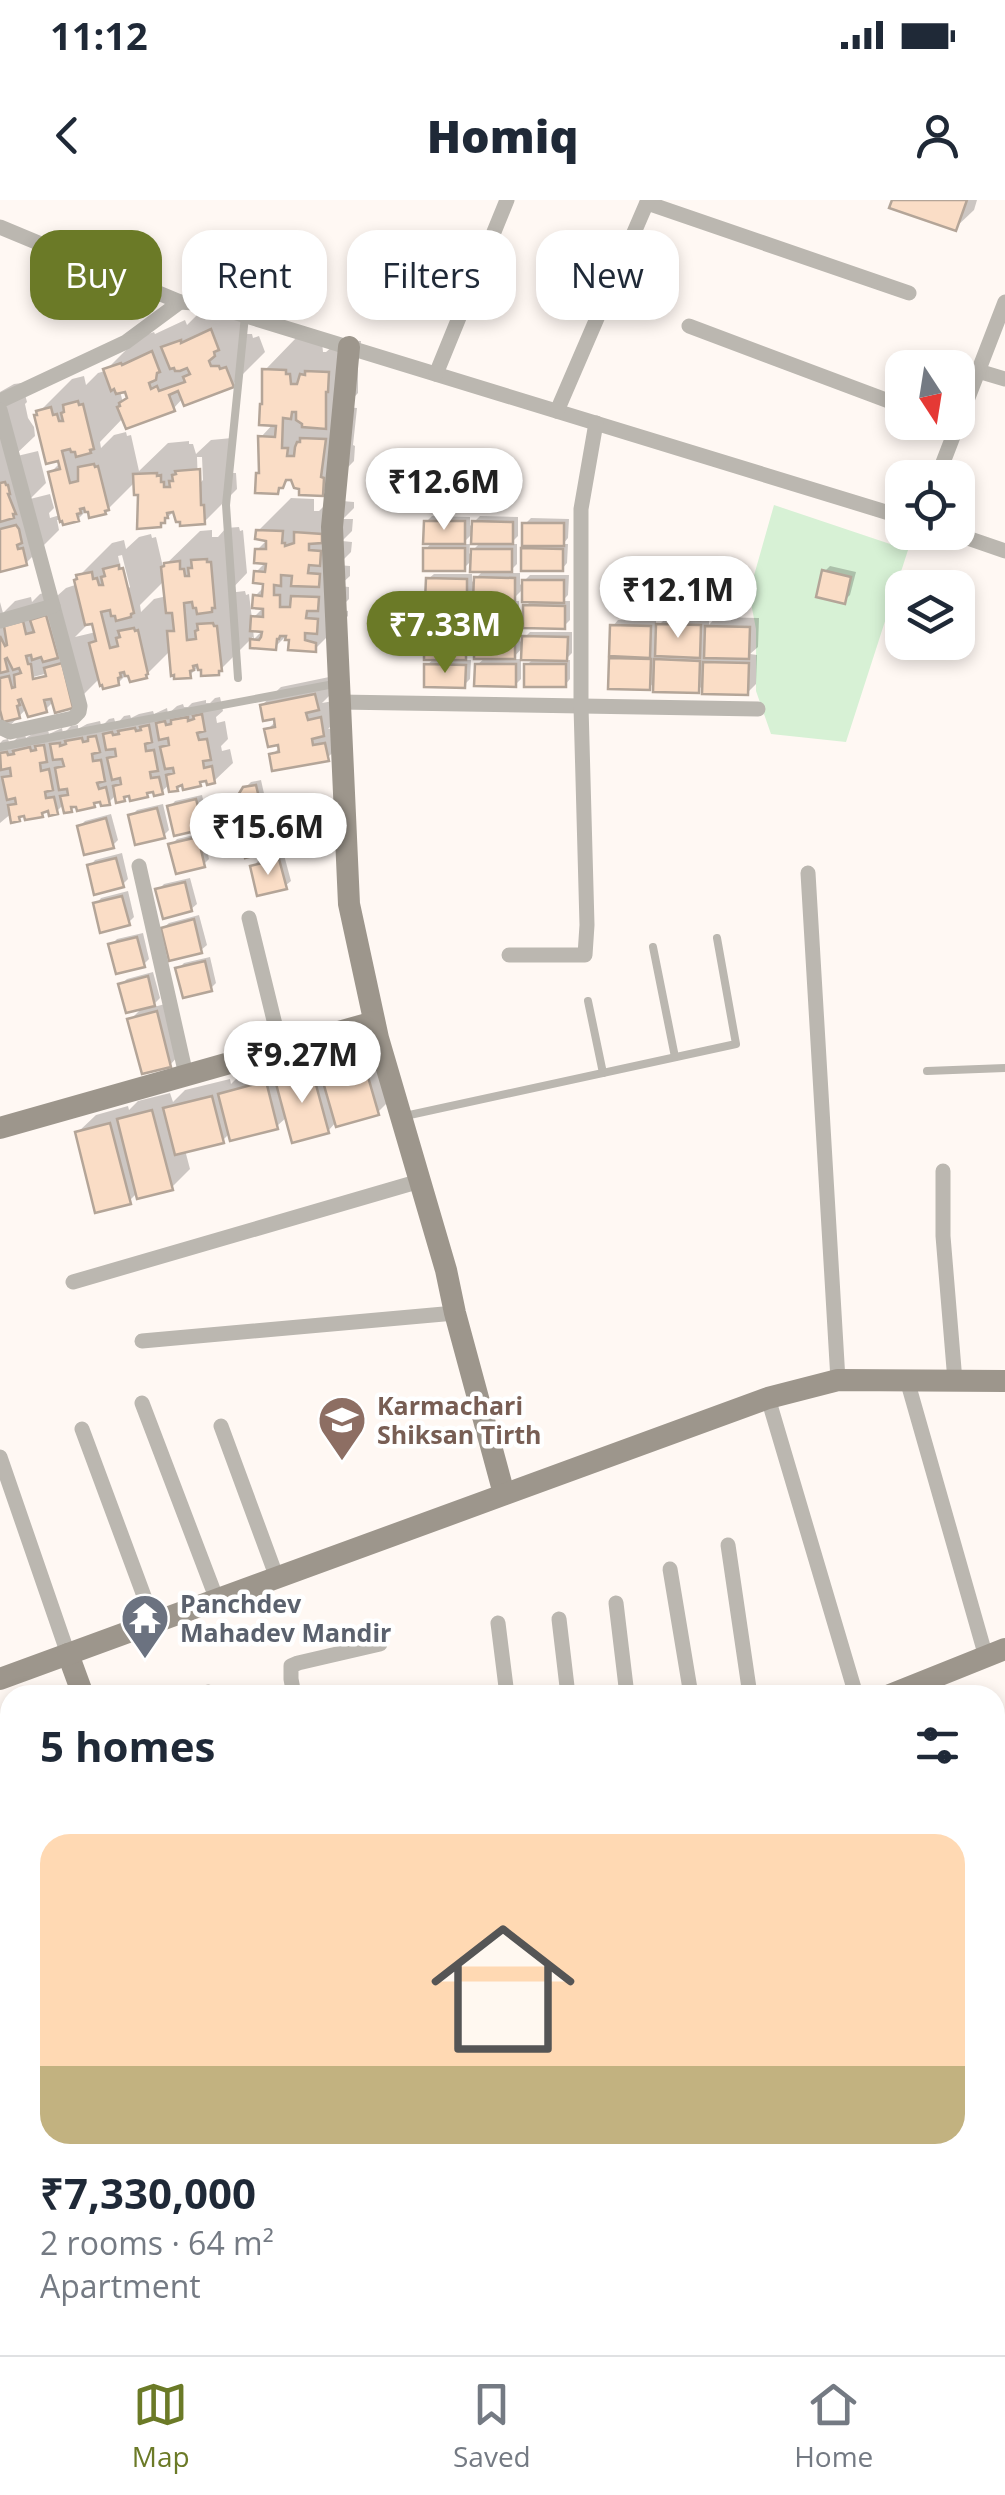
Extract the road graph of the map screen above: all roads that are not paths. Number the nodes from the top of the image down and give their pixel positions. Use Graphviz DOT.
graph roads {
  1 [pos="507,200"];
  2 [pos="648,202"];
  3 [pos="0,227"];
  4 [pos="908,293"];
  5 [pos="180,302"];
  6 [pos="1005,302"];
  7 [pos="246,320"];
  8 [pos="259,320"];
  9 [pos="689,326"];
  10 [pos="348,347"];
  11 [pos="978,371"];
  12 [pos="436,374"];
  13 [pos="975,377"];
  14 [pos="1005,379"];
  15 [pos="885,400"];
  16 [pos="0,401"];
  17 [pos="0,410"];
  18 [pos="557,411"];
  19 [pos="596,424"];
  20 [pos="885,512"];
  21 [pos="975,540"];
  22 [pos="1005,550"];
  23 [pos="53,606"];
  24 [pos="0,621"];
  25 [pos="238,678"];
  26 [pos="339,693"];
  27 [pos="581,706"];
  28 [pos="758,709"];
  29 [pos="0,727"];
  30 [pos="0,747"];
  31 [pos="138,866"];
  32 [pos="808,873"];
  33 [pos="249,918"];
  34 [pos="717,938"];
  35 [pos="653,947"];
  36 [pos="509,954"];
  37 [pos="588,1001"];
  38 [pos="374,1022"];
  39 [pos="281,1048"];
  40 [pos="675,1058"];
  41 [pos="1005,1068"];
  42 [pos="927,1071"];
  43 [pos="603,1073"];
  44 [pos="186,1075"];
  45 [pos="401,1116"];
  46 [pos="0,1128"];
  47 [pos="943,1170"];
  48 [pos="420,1180"];
  49 [pos="73,1282"];
  50 [pos="455,1313"];
  51 [pos="142,1341"];
  52 [pos="838,1380"];
  53 [pos="907,1380"];
  54 [pos="955,1381"];
  55 [pos="1005,1381"];
  56 [pos="768,1398"];
  57 [pos="142,1403"];
  58 [pos="221,1426"];
  59 [pos="82,1429"];
  60 [pos="0,1456"];
  61 [pos="504,1494"];
  62 [pos="728,1545"];
  63 [pos="670,1568"];
  64 [pos="277,1578"];
  65 [pos="217,1600"];
  66 [pos="616,1603"];
  67 [pos="560,1619"];
  68 [pos="154,1622"];
  69 [pos="498,1623"];
  70 [pos="380,1644"];
  71 [pos="996,1653"];
  72 [pos="68,1654"];
  73 [pos="0,1678"];
  74 [pos="79,1685"];
  75 [pos="292,1685"];
  76 [pos="506,1685"];
  77 [pos="567,1685"];
  78 [pos="626,1685"];
  79 [pos="689,1685"];
  80 [pos="749,1685"];
  81 [pos="853,1685"];
  82 [pos="915,1685"];
  1 -- 12 [label="street"];
  2 -- 4 [label="street"];
  2 -- 18 [label="street"];
  3 -- 5 [label="street"];
  5 -- 16 [label="street"];
  6 -- 11 [label="street"];
  7 -- 25 [label="lane"];
  8 -- 10 [label="street"];
  9 -- 15 [label="street"];
  10 -- 12 [label="street"];
  10 -- 26 [label="street"];
  11 -- 13 [label="street"];
  11 -- 14 [label="street"];
  12 -- 18 [label="street"];
  17 -- 23 [label="street"];
  18 -- 19 [label="street"];
  19 -- 20 [label="street"];
  19 -- 27 [label="street"];
  21 -- 22 [label="street"];
  23 -- 24 [label="street"];
  23 -- 29 [label="street"];
  26 -- 27 [label="street"];
  26 -- 30 [label="lane"];
  26 -- 38 [label="street"];
  27 -- 28 [label="street"];
  27 -- 36 [label="street"];
  31 -- 44 [label="street"];
  32 -- 52 [label="street"];
  33 -- 39 [label="street"];
  34 -- 40 [label="lane"];
  35 -- 40 [label="lane"];
  37 -- 43 [label="lane"];
  38 -- 39 [label="street"];
  38 -- 45 [label="street"];
  39 -- 44 [label="street"];
  40 -- 43 [label="lane"];
  41 -- 42 [label="lane"];
  43 -- 45 [label="lane"];
  44 -- 46 [label="street"];
  45 -- 48 [label="street"];
  47 -- 54 [label="street"];
  48 -- 49 [label="street"];
  48 -- 50 [label="street"];
  50 -- 51 [label="street"];
  50 -- 61 [label="street"];
  52 -- 53 [label="street"];
  52 -- 56 [label="street"];
  53 -- 54 [label="street"];
  53 -- 71 [label="street"];
  54 -- 55 [label="street"];
  56 -- 61 [label="street"];
  56 -- 81 [label="street"];
  57 -- 65 [label="street"];
  58 -- 64 [label="street"];
  59 -- 68 [label="street"];
  60 -- 72 [label="street"];
  61 -- 64 [label="street"];
  62 -- 80 [label="street"];
  63 -- 79 [label="street"];
  64 -- 65 [label="street"];
  65 -- 68 [label="street"];
  66 -- 78 [label="street"];
  67 -- 77 [label="street"];
  68 -- 72 [label="street"];
  69 -- 76 [label="street"];
  70 -- 75 [label="street"];
  71 -- 82 [label="street"];
  72 -- 73 [label="street"];
  72 -- 74 [label="street"];
}
